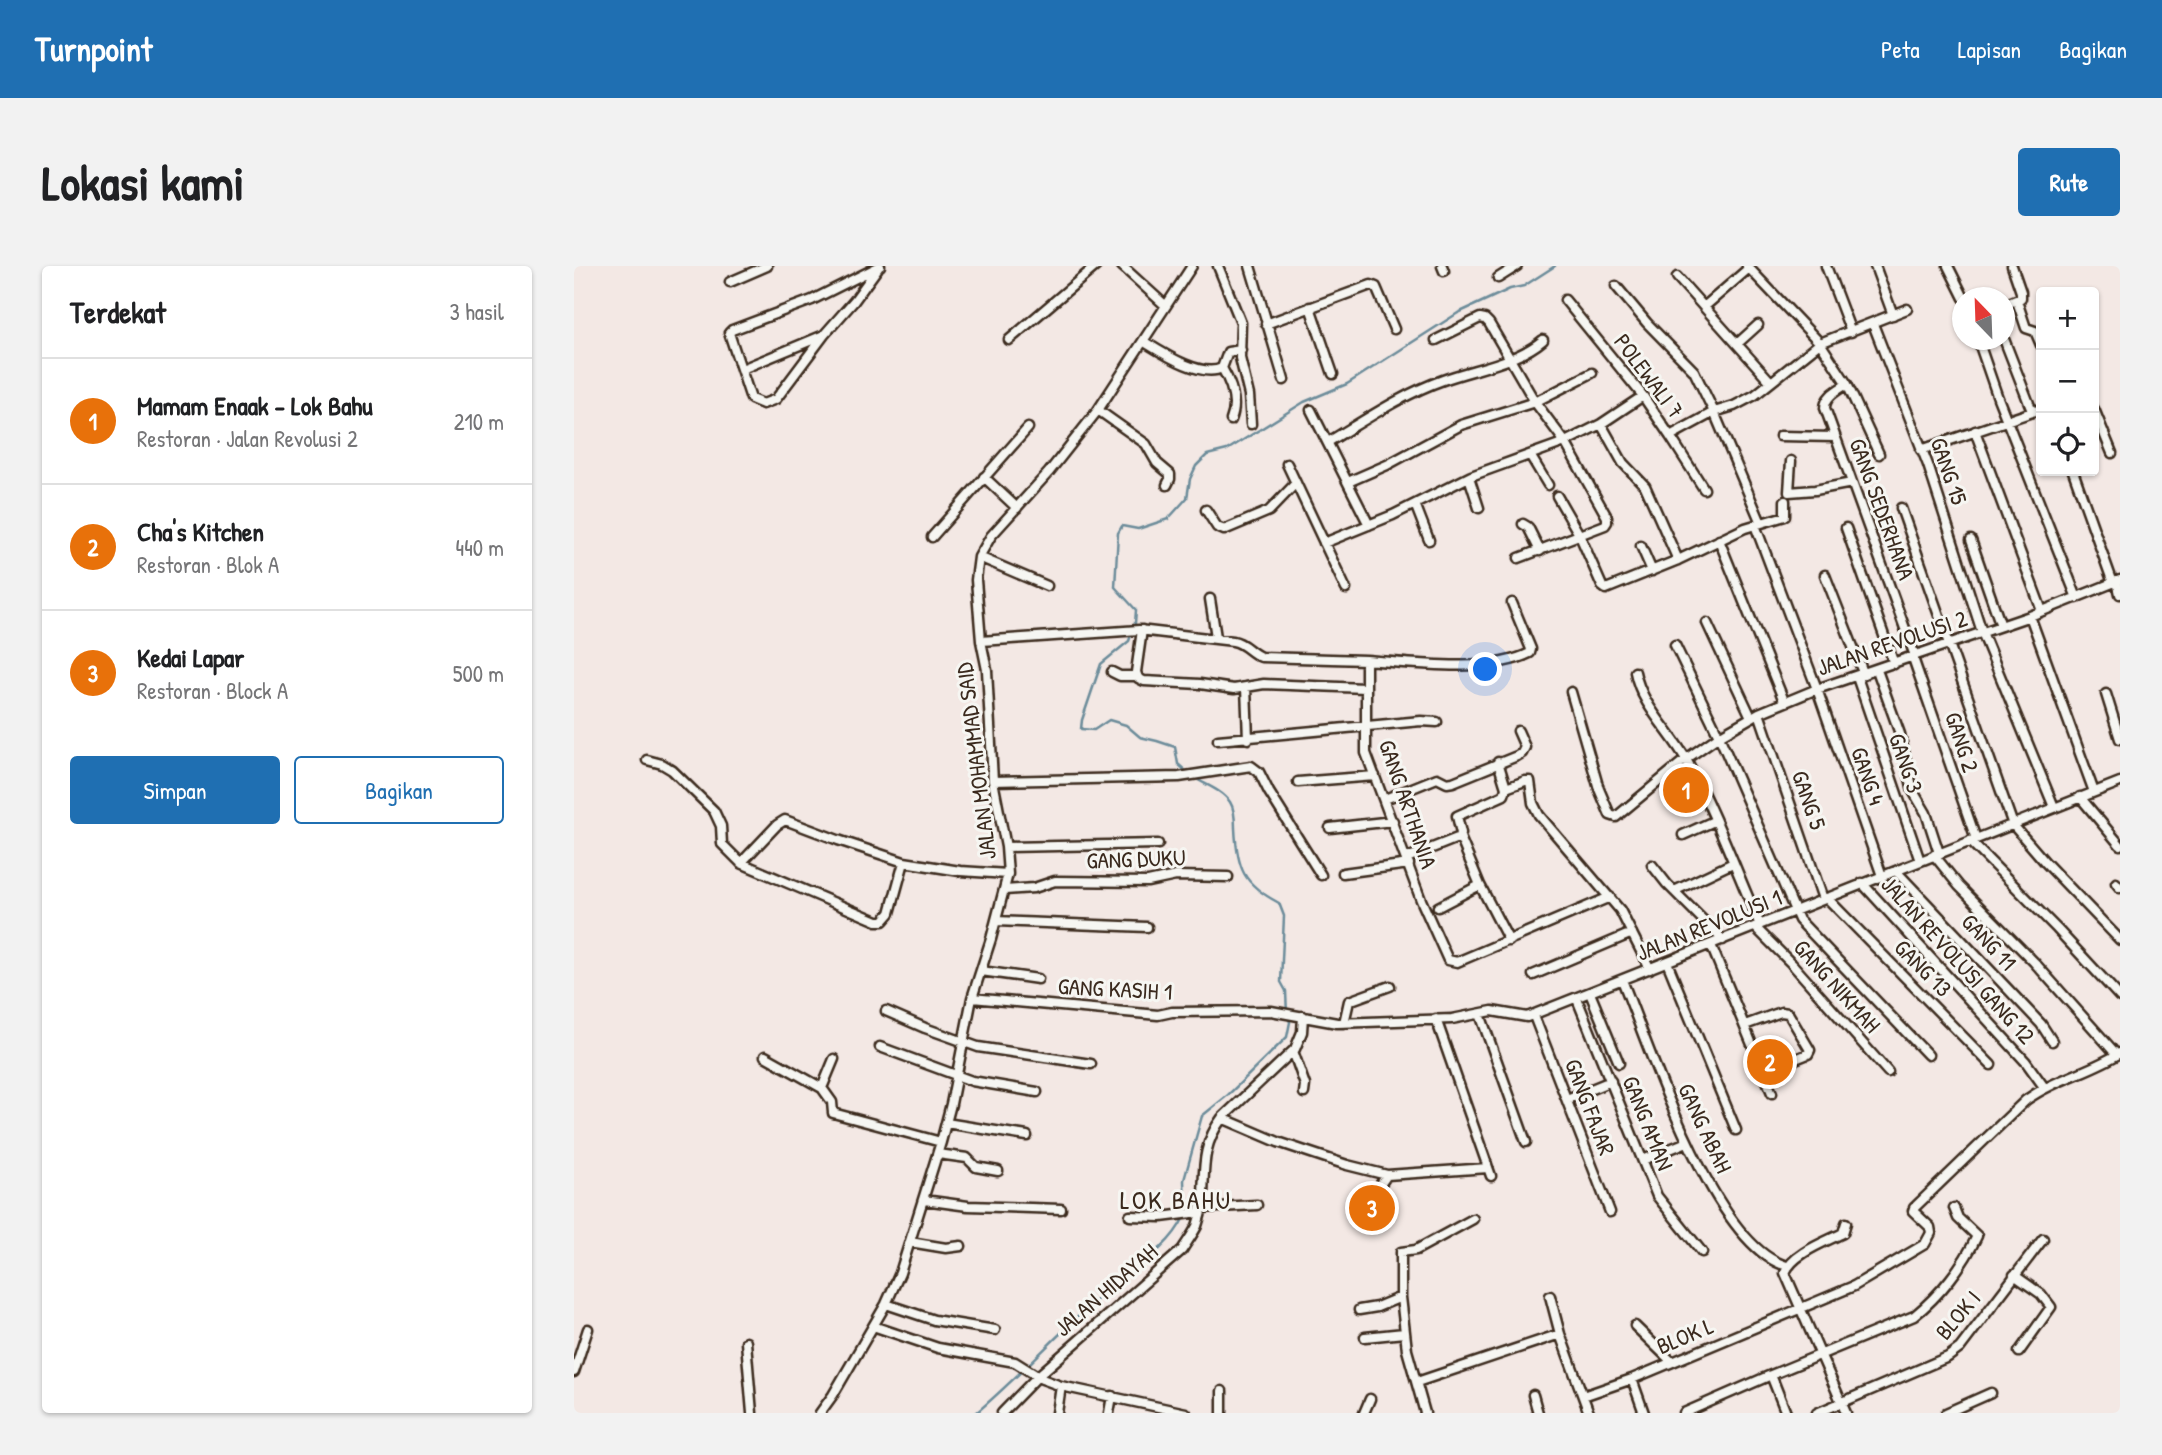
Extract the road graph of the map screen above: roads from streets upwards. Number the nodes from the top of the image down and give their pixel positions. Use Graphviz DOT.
graph roads {
  1 [pos="767,266"];
  2 [pos="1096,266"];
  3 [pos="1122,266"];
  4 [pos="1192,266"];
  5 [pos="1219,266"];
  6 [pos="1250,266"];
  7 [pos="1517,266"];
  8 [pos="1826,266"];
  9 [pos="1875,266"];
  10 [pos="1948,266"];
  11 [pos="2012,266"];
  12 [pos="1748,267"];
  13 [pos="1677,277"];
  14 [pos="1498,278"];
  15 [pos="730,282"];
  16 [pos="1616,286"];
  17 [pos="1958,287"];
  18 [pos="1566,300"];
  19 [pos="2017,301"];
  20 [pos="1166,306"];
  21 [pos="1310,307"];
  22 [pos="1704,307"];
  23 [pos="1907,309"];
  24 [pos="1893,315"];
  25 [pos="1266,324"];
  26 [pos="1873,324"];
  27 [pos="1759,325"];
  28 [pos="1394,329"];
  29 [pos="1852,332"];
  30 [pos="2036,333"];
  31 [pos="824,335"];
  32 [pos="1009,340"];
  33 [pos="1436,340"];
  34 [pos="1543,340"];
  35 [pos="1143,341"];
  36 [pos="1820,343"];
  37 [pos="1737,344"];
  38 [pos="1241,349"];
  39 [pos="1981,350"];
  40 [pos="2009,350"];
  41 [pos="1509,359"];
  42 [pos="1222,368"];
  43 [pos="742,369"];
  44 [pos="1592,373"];
  45 [pos="1333,374"];
  46 [pos="1284,380"];
  47 [pos="1771,382"];
  48 [pos="1847,384"];
  49 [pos="1643,396"];
  50 [pos="1535,402"];
  51 [pos="2036,408"];
  52 [pos="1098,410"];
  53 [pos="1311,410"];
  54 [pos="2036,410"];
  55 [pos="1714,412"];
  56 [pos="2096,413"];
  57 [pos="1231,420"];
  58 [pos="2008,420"];
  59 [pos="1251,424"];
  60 [pos="1601,424"];
  61 [pos="1028,428"];
  62 [pos="1975,430"];
  63 [pos="1670,436"];
  64 [pos="1780,436"];
  65 [pos="1835,437"];
  66 [pos="1328,442"];
  67 [pos="1565,442"];
  68 [pos="1921,450"];
  69 [pos="2112,453"];
  70 [pos="1879,454"];
  71 [pos="1530,455"];
  72 [pos="1791,461"];
  73 [pos="1287,464"];
  74 [pos="2075,476"];
  75 [pos="984,477"];
  76 [pos="1469,477"];
  77 [pos="1348,482"];
  78 [pos="1296,483"];
  79 [pos="1852,483"];
  80 [pos="1167,485"];
  81 [pos="1548,485"];
  82 [pos="1704,489"];
  83 [pos="1558,496"];
  84 [pos="1785,501"];
  85 [pos="1415,504"];
  86 [pos="1017,508"];
  87 [pos="1479,508"];
  88 [pos="1901,508"];
  89 [pos="1206,510"];
  90 [pos="1369,524"];
  91 [pos="1523,524"];
  92 [pos="1758,524"];
  93 [pos="1846,528"];
  94 [pos="1580,536"];
  95 [pos="932,537"];
  96 [pos="1429,540"];
  97 [pos="1719,540"];
  98 [pos="1972,540"];
  99 [pos="1324,543"];
  100 [pos="1641,546"];
  101 [pos="1540,551"];
  102 [pos="979,557"];
  103 [pos="1519,558"];
  104 [pos="1678,560"];
  105 [pos="1652,571"];
  106 [pos="1825,576"];
  107 [pos="2117,582"];
  108 [pos="1047,586"];
  109 [pos="1346,589"];
  110 [pos="2120,594"];
  111 [pos="1210,598"];
  112 [pos="2077,598"];
  113 [pos="1512,603"];
  114 [pos="2042,611"];
  115 [pos="2030,616"];
  116 [pos="1707,623"];
  117 [pos="2001,626"];
  118 [pos="1140,630"];
  119 [pos="1982,632"];
  120 [pos="1216,637"];
  121 [pos="981,640"];
  122 [pos="1949,644"];
  123 [pos="1675,645"];
  124 [pos="1914,657"];
  125 [pos="1366,660"];
  126 [pos="1895,664"];
  127 [pos="1877,670"];
  128 [pos="1111,672"];
  129 [pos="1635,672"];
  130 [pos="1137,676"];
  131 [pos="1861,676"];
  132 [pos="1246,687"];
  133 [pos="1365,688"];
  134 [pos="1817,689"];
  135 [pos="1571,692"];
  136 [pos="2106,694"];
  137 [pos="1784,701"];
  138 [pos="1755,715"];
  139 [pos="1437,722"];
  140 [pos="1365,726"];
  141 [pos="1518,731"];
  142 [pos="1719,736"];
  143 [pos="1248,739"];
  144 [pos="1218,740"];
  145 [pos="2120,740"];
  146 [pos="1686,759"];
  147 [pos="647,760"];
  148 [pos="1497,762"];
  149 [pos="1375,776"];
  150 [pos="993,781"];
  151 [pos="1298,782"];
  152 [pos="2120,782"];
  153 [pos="1506,788"];
  154 [pos="2094,792"];
  155 [pos="2080,797"];
  156 [pos="1385,799"];
  157 [pos="2054,807"];
  158 [pos="1393,821"];
  159 [pos="1714,821"];
  160 [pos="2013,825"];
  161 [pos="1330,828"];
  162 [pos="1683,835"];
  163 [pos="1460,837"];
  164 [pos="1973,840"];
  165 [pos="1158,844"];
  166 [pos="2120,845"];
  167 [pos="1006,847"];
  168 [pos="1936,854"];
  169 [pos="1408,861"];
  170 [pos="1920,861"];
  171 [pos="904,862"];
  172 [pos="741,863"];
  173 [pos="1733,863"];
  174 [pos="1652,865"];
  175 [pos="1896,871"];
  176 [pos="1343,873"];
  177 [pos="1008,874"];
  178 [pos="1321,875"];
  179 [pos="1882,876"];
  180 [pos="1228,877"];
  181 [pos="1862,883"];
  182 [pos="1480,885"];
  183 [pos="1005,890"];
  184 [pos="1674,891"];
  185 [pos="1610,897"];
  186 [pos="1825,898"];
  187 [pos="1438,907"];
  188 [pos="1794,911"];
  189 [pos="996,921"];
  190 [pos="1757,926"];
  191 [pos="1147,927"];
  192 [pos="1632,933"];
  193 [pos="1723,940"];
  194 [pos="2120,940"];
  195 [pos="1509,941"];
  196 [pos="1711,945"];
  197 [pos="1667,962"];
  198 [pos="1650,969"];
  199 [pos="981,971"];
  200 [pos="1533,975"];
  201 [pos="1038,979"];
  202 [pos="1622,980"];
  203 [pos="1390,986"];
  204 [pos="1590,993"];
  205 [pos="2120,997"];
  206 [pos="972,998"];
  207 [pos="1577,999"];
  208 [pos="886,1011"];
  209 [pos="1480,1014"];
  210 [pos="1301,1015"];
  211 [pos="1534,1016"];
  212 [pos="1436,1019"];
  213 [pos="1344,1023"];
  214 [pos="1745,1025"];
  215 [pos="2052,1041"];
  216 [pos="964,1042"];
  217 [pos="880,1047"];
  218 [pos="1293,1051"];
  219 [pos="2119,1054"];
  220 [pos="1928,1055"];
  221 [pos="765,1056"];
  222 [pos="834,1059"];
  223 [pos="1619,1063"];
  224 [pos="1091,1064"];
  225 [pos="1991,1065"];
  226 [pos="1763,1072"];
  227 [pos="1888,1072"];
  228 [pos="957,1076"];
  229 [pos="1611,1082"];
  230 [pos="2044,1087"];
  231 [pos="822,1088"];
  232 [pos="1037,1093"];
  233 [pos="1304,1093"];
  234 [pos="1772,1093"];
  235 [pos="1567,1099"];
  236 [pos="1222,1118"];
  237 [pos="946,1123"];
  238 [pos="1735,1130"];
  239 [pos="1027,1136"];
  240 [pos="941,1142"];
  241 [pos="1526,1142"];
  242 [pos="1686,1142"];
  243 [pos="938,1154"];
  244 [pos="1643,1160"];
  245 [pos="998,1171"];
  246 [pos="1387,1175"];
  247 [pos="924,1200"];
  248 [pos="1257,1205"];
  249 [pos="1954,1208"];
  250 [pos="1062,1209"];
  251 [pos="1193,1211"];
  252 [pos="1610,1212"];
  253 [pos="1130,1216"];
  254 [pos="1473,1219"];
  255 [pos="1846,1223"];
  256 [pos="1368,1225"];
  257 [pos="2043,1239"];
  258 [pos="910,1242"];
  259 [pos="961,1246"];
  260 [pos="1702,1252"];
  261 [pos="1786,1270"];
  262 [pos="2014,1275"];
  263 [pos="1550,1296"];
  264 [pos="1401,1297"];
  265 [pos="886,1304"];
  266 [pos="1801,1308"];
  267 [pos="1359,1310"];
  268 [pos="873,1326"];
  269 [pos="1635,1326"];
  270 [pos="588,1329"];
  271 [pos="995,1330"];
  272 [pos="1404,1333"];
  273 [pos="1560,1334"];
  274 [pos="1365,1337"];
  275 [pos="746,1342"];
  276 [pos="2019,1352"];
  277 [pos="1822,1353"];
  278 [pos="1672,1362"];
  279 [pos="574,1371"];
  280 [pos="1035,1374"];
  281 [pos="1771,1375"];
  282 [pos="1632,1379"];
  283 [pos="1417,1382"];
  284 [pos="1060,1386"];
  285 [pos="1223,1391"];
  286 [pos="1991,1393"];
  287 [pos="1533,1395"];
  288 [pos="1112,1396"];
  289 [pos="1583,1396"];
  290 [pos="1370,1399"];
  291 [pos="1842,1402"];
  292 [pos="1159,1410"];
  293 [pos="1366,1412"];
  294 [pos="752,1413"];
  295 [pos="820,1413"];
  296 [pos="1002,1413"];
  297 [pos="1057,1413"];
  298 [pos="1109,1413"];
  299 [pos="1186,1413"];
  300 [pos="1223,1413"];
  301 [pos="1425,1413"];
  302 [pos="1538,1413"];
  303 [pos="1589,1413"];
  304 [pos="1644,1413"];
  305 [pos="1684,1413"];
  306 [pos="1786,1413"];
  307 [pos="1816,1413"];
  308 [pos="1846,1413"];
  309 [pos="1946,1413"];
  1 -- 15 [label="street"];
  2 -- 32 [label="street"];
  3 -- 20 [label="street"];
  4 -- 20 [label="street"];
  5 -- 38 [label="street"];
  6 -- 25 [label="street"];
  7 -- 14 [label="street"];
  8 -- 29 [label="street"];
  9 -- 24 [label="street"];
  10 -- 17 [label="street"];
  11 -- 19 [label="street"];
  12 -- 22 [label="street"];
  12 -- 36 [label="street"];
  13 -- 22 [label="street"];
  16 -- 55 [label="street, GANG 4"];
  18 -- 49 [label="street, POLEWALI 7"];
  19 -- 30 [label="street"];
  20 -- 35 [label="street"];
  21 -- 25 [label="street"];
  21 -- 28 [label="street"];
  21 -- 45 [label="street"];
  22 -- 37 [label="street"];
  23 -- 24 [label="street, POLEWALI 7"];
  24 -- 26 [label="street, POLEWALI 7"];
  25 -- 46 [label="street"];
  26 -- 29 [label="street, POLEWALI 7"];
  26 -- 68 [label="street, GANG 15"];
  27 -- 37 [label="street"];
  29 -- 36 [label="street, POLEWALI 7"];
  31 -- 43 [label="street"];
  31 -- 43 [label="street"];
  31 -- 43 [label="street"];
  33 -- 41 [label="street"];
  34 -- 41 [label="street"];
  35 -- 42 [label="street"];
  35 -- 52 [label="street"];
  36 -- 47 [label="street, POLEWALI 7"];
  36 -- 48 [label="street"];
  37 -- 47 [label="street"];
  38 -- 42 [label="street"];
  38 -- 59 [label="street"];
  39 -- 58 [label="street"];
  40 -- 51 [label="street"];
  41 -- 50 [label="street"];
  41 -- 66 [label="street"];
  42 -- 57 [label="street"];
  44 -- 50 [label="street"];
  47 -- 55 [label="street, POLEWALI 7"];
  48 -- 65 [label="street, GANG SEDERHANA"];
  48 -- 70 [label="street"];
  49 -- 60 [label="street"];
  49 -- 63 [label="street, POLEWALI 7"];
  50 -- 67 [label="street"];
  50 -- 77 [label="street"];
  52 -- 80 [label="street"];
  52 -- 86 [label="street"];
  53 -- 66 [label="street"];
  54 -- 58 [label="street"];
  55 -- 63 [label="street, POLEWALI 7"];
  55 -- 92 [label="street, GANG 4"];
  56 -- 69 [label="street"];
  58 -- 62 [label="street"];
  58 -- 112 [label="street"];
  60 -- 67 [label="street"];
  60 -- 104 [label="street"];
  61 -- 75 [label="street"];
  62 -- 68 [label="street"];
  62 -- 114 [label="street"];
  63 -- 82 [label="street"];
  64 -- 65 [label="street"];
  65 -- 79 [label="street, GANG SEDERHANA"];
  66 -- 77 [label="street"];
  67 -- 71 [label="street"];
  67 -- 94 [label="street"];
  68 -- 119 [label="street, GANG 15"];
  71 -- 76 [label="street"];
  71 -- 81 [label="street"];
  72 -- 79 [label="street"];
  73 -- 78 [label="street"];
  74 -- 107 [label="street"];
  75 -- 86 [label="street"];
  75 -- 95 [label="street"];
  76 -- 85 [label="street"];
  76 -- 87 [label="street"];
  77 -- 90 [label="street"];
  78 -- 89 [label="street"];
  78 -- 99 [label="street"];
  79 -- 124 [label="street, GANG SEDERHANA"];
  83 -- 94 [label="street"];
  84 -- 92 [label="street"];
  85 -- 90 [label="street"];
  85 -- 96 [label="street"];
  86 -- 102 [label="street"];
  88 -- 122 [label="street"];
  90 -- 99 [label="street"];
  91 -- 101 [label="street"];
  92 -- 97 [label="street"];
  92 -- 134 [label="street, GANG 4"];
  93 -- 126 [label="street"];
  94 -- 101 [label="street"];
  94 -- 105 [label="street"];
  97 -- 104 [label="street"];
  97 -- 137 [label="street"];
  98 -- 117 [label="street"];
  99 -- 109 [label="street"];
  100 -- 105 [label="street"];
  101 -- 103 [label="street"];
  102 -- 108 [label="street"];
  102 -- 121 [label="street, JALAN MOHAMMAD SAID"];
  104 -- 105 [label="street"];
  106 -- 131 [label="street, GANG 3"];
  107 -- 110 [label="street"];
  107 -- 112 [label="street, JALAN REVOLUSI 2"];
  111 -- 120 [label="street"];
  112 -- 114 [label="street, JALAN REVOLUSI 2"];
  113 -- 125 [label="street"];
  114 -- 115 [label="street, JALAN REVOLUSI 2"];
  115 -- 117 [label="street, JALAN REVOLUSI 2"];
  115 -- 154 [label="street"];
  116 -- 138 [label="street, GANG 5"];
  117 -- 119 [label="street, JALAN REVOLUSI 2"];
  118 -- 120 [label="street"];
  118 -- 121 [label="street"];
  118 -- 130 [label="street"];
  119 -- 122 [label="street, JALAN REVOLUSI 2"];
  119 -- 157 [label="street, GANG 15"];
  120 -- 125 [label="street"];
  121 -- 150 [label="street, JALAN MOHAMMAD SAID"];
  122 -- 124 [label="street, JALAN REVOLUSI 2"];
  122 -- 160 [label="street"];
  123 -- 142 [label="street"];
  124 -- 126 [label="street, JALAN REVOLUSI 2"];
  124 -- 164 [label="street, GANG 2"];
  125 -- 133 [label="street, GANG ARTHANIA"];
  126 -- 127 [label="street, JALAN REVOLUSI 2"];
  127 -- 131 [label="street, JALAN REVOLUSI 2"];
  127 -- 168 [label="street"];
  128 -- 130 [label="street"];
  129 -- 146 [label="street"];
  130 -- 132 [label="street"];
  131 -- 134 [label="street, JALAN REVOLUSI 2"];
  131 -- 170 [label="street, GANG 3"];
  132 -- 133 [label="street"];
  132 -- 143 [label="street"];
  133 -- 140 [label="street, GANG ARTHANIA"];
  134 -- 137 [label="street, JALAN REVOLUSI 2"];
  134 -- 179 [label="street, GANG 4"];
  135 -- 146 [label="street, JALAN REVOLUSI 2"];
  136 -- 145 [label="street"];
  137 -- 138 [label="street, JALAN REVOLUSI 2"];
  138 -- 142 [label="street, JALAN REVOLUSI 2"];
  138 -- 186 [label="street, GANG 5"];
  139 -- 140 [label="street"];
  140 -- 143 [label="street"];
  140 -- 149 [label="street, GANG ARTHANIA"];
  141 -- 148 [label="street"];
  142 -- 146 [label="street, JALAN REVOLUSI 2"];
  142 -- 188 [label="street"];
  143 -- 144 [label="street"];
  146 -- 159 [label="street"];
  147 -- 172 [label="street"];
  148 -- 153 [label="street"];
  148 -- 156 [label="street"];
  149 -- 151 [label="street"];
  149 -- 156 [label="street, GANG ARTHANIA"];
  150 -- 167 [label="street, JALAN MOHAMMAD SAID"];
  150 -- 178 [label="street"];
  152 -- 154 [label="street, JALAN REVOLUSI 1"];
  153 -- 163 [label="street"];
  153 -- 185 [label="street"];
  154 -- 155 [label="street, JALAN REVOLUSI 1"];
  155 -- 157 [label="street, JALAN REVOLUSI 1"];
  155 -- 166 [label="street"];
  156 -- 158 [label="street, GANG ARTHANIA"];
  157 -- 160 [label="street, JALAN REVOLUSI 1"];
  158 -- 161 [label="street"];
  158 -- 169 [label="street, GANG ARTHANIA"];
  159 -- 162 [label="street"];
  159 -- 173 [label="street"];
  160 -- 164 [label="street, JALAN REVOLUSI 1"];
  160 -- 194 [label="street"];
  163 -- 169 [label="street"];
  163 -- 182 [label="street"];
  164 -- 168 [label="street, JALAN REVOLUSI 1"];
  164 -- 205 [label="street"];
  165 -- 167 [label="street"];
  167 -- 177 [label="street, JALAN MOHAMMAD SAID"];
  168 -- 170 [label="street, JALAN REVOLUSI 1"];
  168 -- 219 [label="street"];
  169 -- 176 [label="street"];
  169 -- 195 [label="street, GANG ARTHANIA"];
  170 -- 175 [label="street, JALAN REVOLUSI 1"];
  171 -- 172 [label="street"];
  171 -- 172 [label="street"];
  171 -- 177 [label="street"];
  173 -- 184 [label="street"];
  173 -- 190 [label="street"];
  174 -- 184 [label="street"];
  175 -- 179 [label="street, JALAN REVOLUSI 1"];
  175 -- 215 [label="street, GANG 11"];
  177 -- 183 [label="street, JALAN MOHAMMAD SAID"];
  179 -- 181 [label="street, JALAN REVOLUSI 1"];
  180 -- 183 [label="street, GANG DUKU"];
  181 -- 186 [label="street, JALAN REVOLUSI 1"];
  181 -- 230 [label="street, JALAN REVOLUSI GANG 12"];
  182 -- 187 [label="street"];
  182 -- 195 [label="street"];
  183 -- 189 [label="street, JALAN MOHAMMAD SAID"];
  184 -- 193 [label="street"];
  185 -- 192 [label="street"];
  185 -- 195 [label="street, GANG ARTHANIA"];
  186 -- 188 [label="street, JALAN REVOLUSI 1"];
  186 -- 225 [label="street, GANG 13"];
  188 -- 190 [label="street, JALAN REVOLUSI 1"];
  188 -- 220 [label="street"];
  189 -- 191 [label="street"];
  189 -- 199 [label="street, JALAN MOHAMMAD SAID"];
  190 -- 193 [label="street, JALAN REVOLUSI 1"];
  190 -- 227 [label="street, GANG NIKMAH"];
  192 -- 198 [label="street"];
  192 -- 200 [label="street"];
  193 -- 196 [label="street, JALAN REVOLUSI 1"];
  196 -- 197 [label="street, JALAN REVOLUSI 1"];
  196 -- 214 [label="street"];
  197 -- 198 [label="street, JALAN REVOLUSI 1"];
  197 -- 238 [label="street"];
  198 -- 202 [label="street, JALAN REVOLUSI 1"];
  199 -- 201 [label="street"];
  199 -- 206 [label="street, JALAN MOHAMMAD SAID"];
  202 -- 204 [label="street, JALAN REVOLUSI 1"];
  202 -- 242 [label="street, GANG ABAH"];
  203 -- 213 [label="street"];
  204 -- 207 [label="street, JALAN REVOLUSI 1"];
  204 -- 223 [label="street"];
  206 -- 210 [label="street, GANG KASIH 1"];
  206 -- 216 [label="street, JALAN MOHAMMAD SAID"];
  207 -- 211 [label="street, JALAN REVOLUSI 1"];
  207 -- 229 [label="street, GANG AMAN"];
  208 -- 216 [label="street"];
  209 -- 211 [label="street, JALAN REVOLUSI 1"];
  209 -- 212 [label="street, JALAN REVOLUSI 1"];
  209 -- 241 [label="street"];
  210 -- 213 [label="street, JALAN REVOLUSI 1"];
  210 -- 218 [label="street, JALAN HIDAYAH"];
  211 -- 235 [label="street, GANG FAJAR"];
  212 -- 213 [label="street, JALAN REVOLUSI 1"];
  212 -- 246 [label="street"];
  214 -- 226 [label="street"];
  214 -- 226 [label="street"];
  216 -- 224 [label="street"];
  216 -- 228 [label="street, JALAN MOHAMMAD SAID"];
  217 -- 228 [label="street"];
  218 -- 233 [label="street"];
  218 -- 236 [label="street, JALAN HIDAYAH"];
  219 -- 230 [label="street"];
  221 -- 231 [label="street"];
  222 -- 231 [label="street"];
  226 -- 234 [label="street"];
  228 -- 232 [label="street"];
  228 -- 237 [label="street, JALAN MOHAMMAD SAID"];
  229 -- 235 [label="street"];
  229 -- 244 [label="street, GANG AMAN"];
  230 -- 266 [label="street, BLOK L"];
  231 -- 240 [label="street"];
  235 -- 252 [label="street, GANG FAJAR"];
  236 -- 246 [label="street"];
  236 -- 251 [label="street, JALAN HIDAYAH"];
  237 -- 239 [label="street"];
  237 -- 240 [label="street, JALAN MOHAMMAD SAID"];
  240 -- 243 [label="street, JALAN MOHAMMAD SAID"];
  242 -- 244 [label="street"];
  242 -- 261 [label="street, GANG ABAH"];
  243 -- 245 [label="street"];
  243 -- 247 [label="street, JALAN MOHAMMAD SAID"];
  244 -- 260 [label="street, GANG AMAN"];
  246 -- 256 [label="street"];
  247 -- 250 [label="street"];
  247 -- 258 [label="street, JALAN MOHAMMAD SAID"];
  248 -- 251 [label="street"];
  249 -- 277 [label="street"];
  251 -- 253 [label="street"];
  251 -- 280 [label="street, JALAN HIDAYAH"];
  254 -- 264 [label="street"];
  255 -- 261 [label="street"];
  257 -- 262 [label="street, BLOK I"];
  258 -- 259 [label="street"];
  258 -- 265 [label="street, JALAN MOHAMMAD SAID"];
  261 -- 266 [label="street"];
  262 -- 276 [label="street"];
  262 -- 291 [label="street, BLOK I"];
  263 -- 273 [label="street"];
  264 -- 267 [label="street"];
  264 -- 272 [label="street"];
  265 -- 268 [label="street, JALAN MOHAMMAD SAID"];
  265 -- 271 [label="street"];
  266 -- 277 [label="street"];
  266 -- 278 [label="street, BLOK L"];
  268 -- 280 [label="street"];
  268 -- 295 [label="street, JALAN MOHAMMAD SAID"];
  269 -- 278 [label="street"];
  270 -- 279 [label="street"];
  272 -- 274 [label="street"];
  272 -- 283 [label="street"];
  273 -- 283 [label="street"];
  273 -- 289 [label="street"];
  275 -- 294 [label="street"];
  277 -- 281 [label="street"];
  277 -- 291 [label="street"];
  278 -- 282 [label="street, BLOK L"];
  280 -- 284 [label="street"];
  280 -- 296 [label="street, JALAN HIDAYAH"];
  281 -- 305 [label="street"];
  281 -- 306 [label="street"];
  282 -- 289 [label="street, BLOK L"];
  282 -- 304 [label="street"];
  283 -- 301 [label="street"];
  284 -- 288 [label="street"];
  284 -- 297 [label="street"];
  285 -- 300 [label="street"];
  286 -- 309 [label="street"];
  287 -- 302 [label="street"];
  288 -- 292 [label="street"];
  288 -- 298 [label="street"];
  289 -- 303 [label="street"];
  290 -- 293 [label="street"];
  291 -- 307 [label="street, BLOK I"];
  291 -- 308 [label="street"];
  292 -- 299 [label="street"];
}
